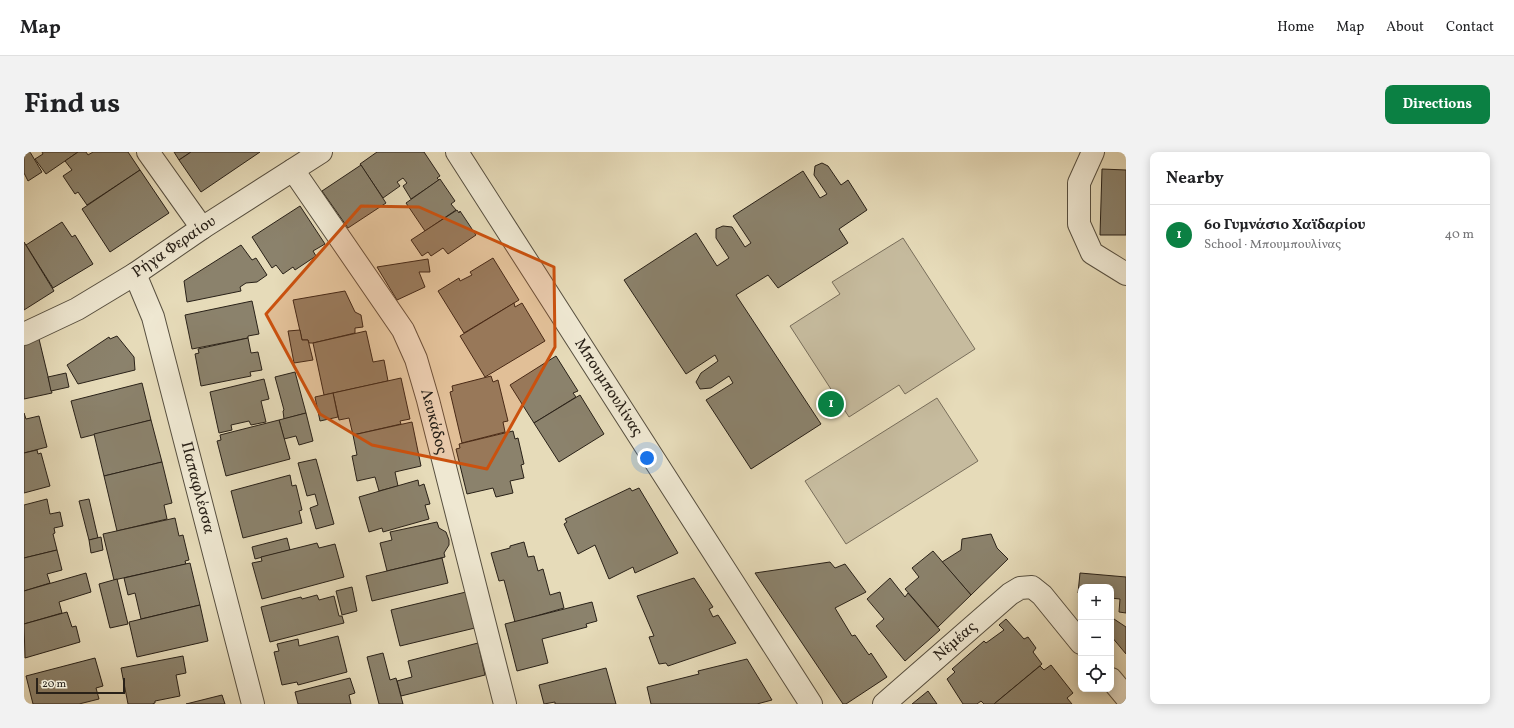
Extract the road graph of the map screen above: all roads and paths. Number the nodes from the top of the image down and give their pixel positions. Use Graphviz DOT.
graph roads {
  1 [pos="148,152"];
  2 [pos="321,152"];
  3 [pos="457,152"];
  4 [pos="1093,152"];
  5 [pos="293,170"];
  6 [pos="202,228"];
  7 [pos="135,274"];
  8 [pos="1126,274"];
  9 [pos="24,334"];
  10 [pos="1078,639"];
  11 [pos="1114,683"];
  12 [pos="1126,697"];
  13 [pos="253,704"];
  14 [pos="504,704"];
  15 [pos="811,704"];
  16 [pos="884,704"];
  1 -- 6 [label="street"];
  2 -- 5 [label="street, Ρήγα Φεραίου"];
  3 -- 15 [label="street, Μπουμπουλίνας"];
  4 -- 8 [label="street"];
  5 -- 6 [label="street, Ρήγα Φεραίου"];
  5 -- 14 [label="street, Λευκάδος"];
  6 -- 7 [label="street, Ρήγα Φεραίου"];
  7 -- 9 [label="street, Ρήγα Φεραίου"];
  7 -- 13 [label="street, Παπαφλέσσα"];
  10 -- 16 [label="street, Νέμέας"];
  11 -- 12 [label="street"];
}
